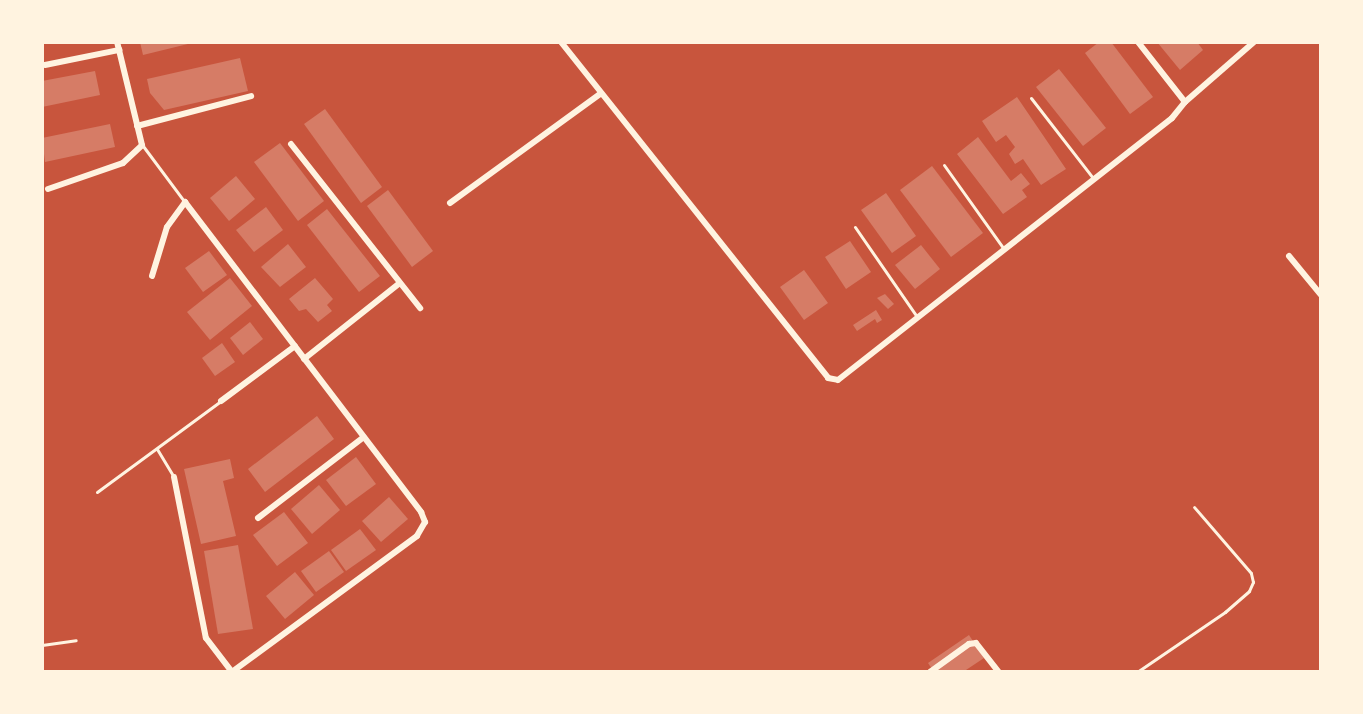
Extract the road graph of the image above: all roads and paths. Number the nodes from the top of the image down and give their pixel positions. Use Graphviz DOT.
graph roads {
  1 [pos="117,42"];
  2 [pos="561,42"];
  3 [pos="1138,42"];
  4 [pos="1254,42"];
  5 [pos="119,50"];
  6 [pos="45,65"];
  7 [pos="600,94"];
  8 [pos="250,96"];
  9 [pos="1031,98"];
  10 [pos="1185,102"];
  11 [pos="137,126"];
  12 [pos="291,144"];
  13 [pos="142,145"];
  14 [pos="944,165"];
  15 [pos="1094,179"];
  16 [pos="48,189"];
  17 [pos="185,202"];
  18 [pos="450,203"];
  19 [pos="855,227"];
  20 [pos="1005,250"];
  21 [pos="1289,256"];
  22 [pos="152,276"];
  23 [pos="400,283"];
  24 [pos="1321,295"];
  25 [pos="420,308"];
  26 [pos="918,319"];
  27 [pos="295,346"];
  28 [pos="304,359"];
  29 [pos="221,401"];
  30 [pos="364,437"];
  31 [pos="157,449"];
  32 [pos="174,477"];
  33 [pos="98,492"];
  34 [pos="1194,507"];
  35 [pos="258,518"];
  36 [pos="76,640"];
  37 [pos="42,645"];
  38 [pos="232,672"];
  39 [pos="930,672"];
  40 [pos="999,672"];
  41 [pos="1137,672"];
  1 -- 5 [label="street"];
  2 -- 7 [label="street"];
  3 -- 10 [label="street"];
  4 -- 10 [label="street"];
  5 -- 6 [label="street"];
  5 -- 11 [label="street"];
  7 -- 18 [label="street"];
  7 -- 26 [label="street"];
  8 -- 11 [label="street"];
  9 -- 15 [label="lane"];
  10 -- 15 [label="street"];
  11 -- 13 [label="street"];
  12 -- 23 [label="street"];
  13 -- 16 [label="street"];
  13 -- 17 [label="lane"];
  14 -- 20 [label="lane"];
  15 -- 20 [label="street"];
  17 -- 22 [label="street"];
  17 -- 27 [label="street"];
  19 -- 26 [label="lane"];
  20 -- 26 [label="street"];
  21 -- 24 [label="street"];
  23 -- 25 [label="street"];
  23 -- 28 [label="street"];
  27 -- 28 [label="street"];
  27 -- 29 [label="street"];
  28 -- 30 [label="street"];
  29 -- 31 [label="lane"];
  30 -- 35 [label="street"];
  30 -- 38 [label="street"];
  31 -- 32 [label="lane"];
  31 -- 33 [label="lane"];
  32 -- 38 [label="street"];
  34 -- 41 [label="lane"];
  36 -- 37 [label="lane"];
  39 -- 40 [label="street"];
}
